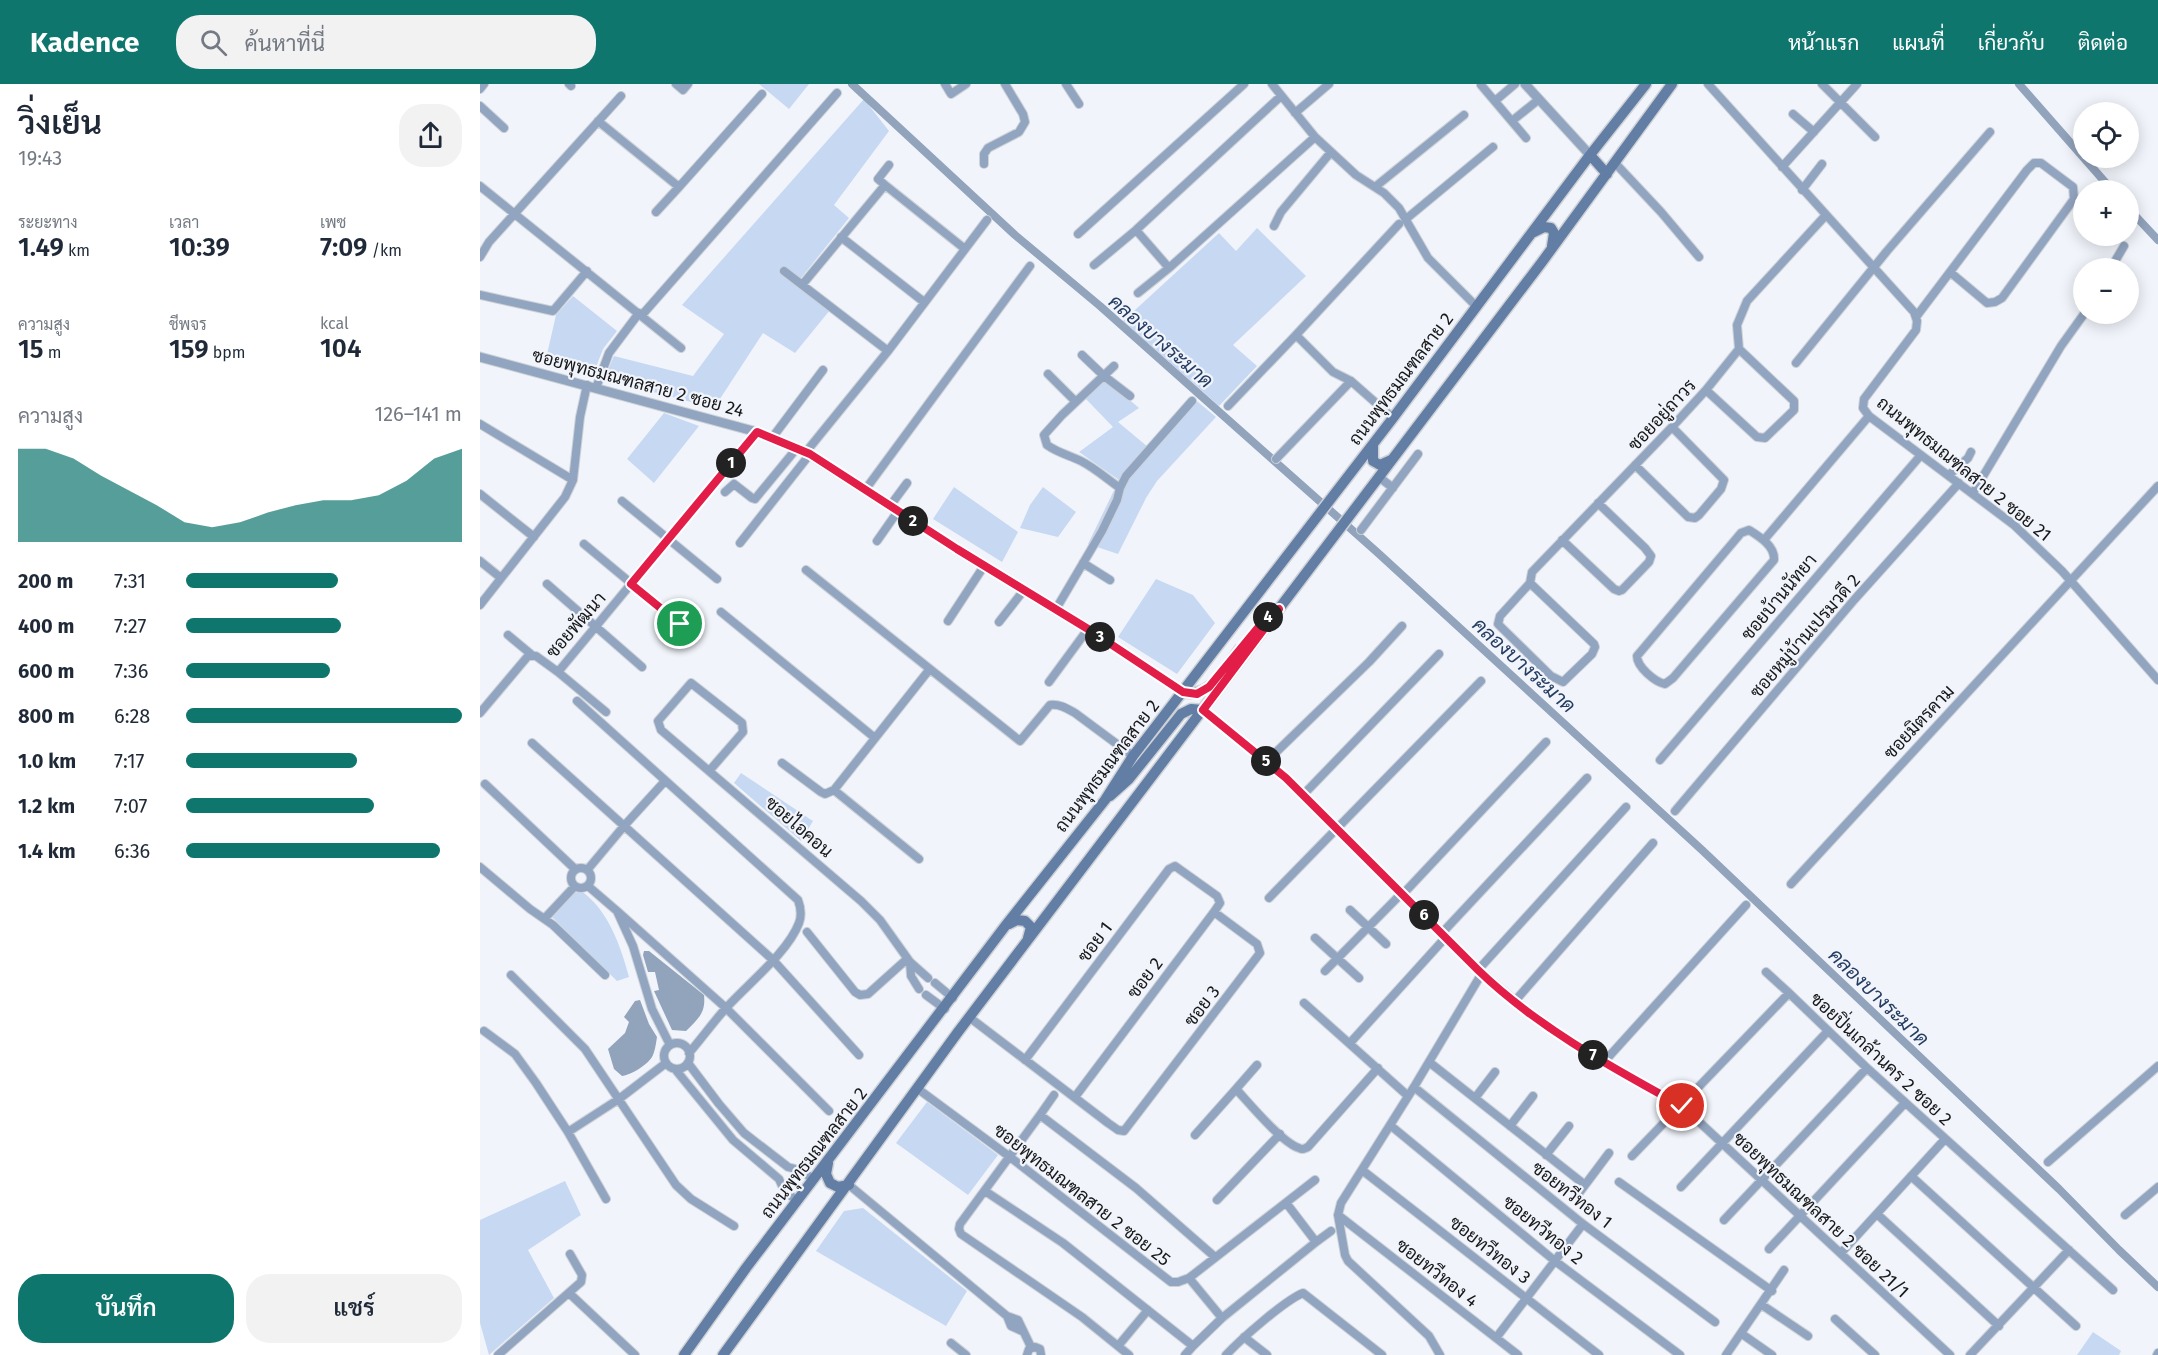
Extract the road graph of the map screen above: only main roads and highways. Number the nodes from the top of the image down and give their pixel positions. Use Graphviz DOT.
graph roads {
  1 [pos="1672,84"];
  2 [pos="1645,85"];
  3 [pos="1663,96"];
  4 [pos="1590,155"];
  5 [pos="1607,174"];
  6 [pos="1531,234"];
  7 [pos="1551,248"];
  8 [pos="1373,444"];
  9 [pos="1391,460"];
  10 [pos="1279,609"];
  11 [pos="1183,692"];
  12 [pos="1203,710"];
  13 [pos="1105,800"];
  14 [pos="1006,925"];
  15 [pos="1028,939"];
  16 [pos="828,1162"];
  17 [pos="849,1185"];
  18 [pos="684,1355"];
  19 [pos="723,1355"];
  1 -- 3 [label="main road"];
  2 -- 3 [label="main road"];
  2 -- 4 [label="main road, ถนนพุทธมณฑลสาย 2"];
  3 -- 5 [label="main road"];
  4 -- 5 [label="main road"];
  4 -- 6 [label="main road, ถนนพุทธมณฑลสาย 2"];
  5 -- 7 [label="main road"];
  6 -- 7 [label="main road"];
  6 -- 8 [label="main road, ถนนพุทธมณฑลสาย 2"];
  7 -- 9 [label="main road"];
  8 -- 9 [label="main road"];
  8 -- 11 [label="main road, ถนนพุทธมณฑลสาย 2"];
  9 -- 10 [label="main road"];
  10 -- 11 [label="main road"];
  10 -- 12 [label="main road"];
  11 -- 13 [label="main road, ถนนพุทธมณฑลสาย 2"];
  12 -- 13 [label="main road"];
  12 -- 15 [label="main road"];
  13 -- 14 [label="main road, ถนนพุทธมณฑลสาย 2"];
  14 -- 15 [label="main road"];
  14 -- 16 [label="main road, ถนนพุทธมณฑลสาย 2"];
  15 -- 17 [label="main road"];
  16 -- 17 [label="main road"];
  16 -- 18 [label="main road, ถนนพุทธมณฑลสาย 2"];
  17 -- 19 [label="main road"];
}
